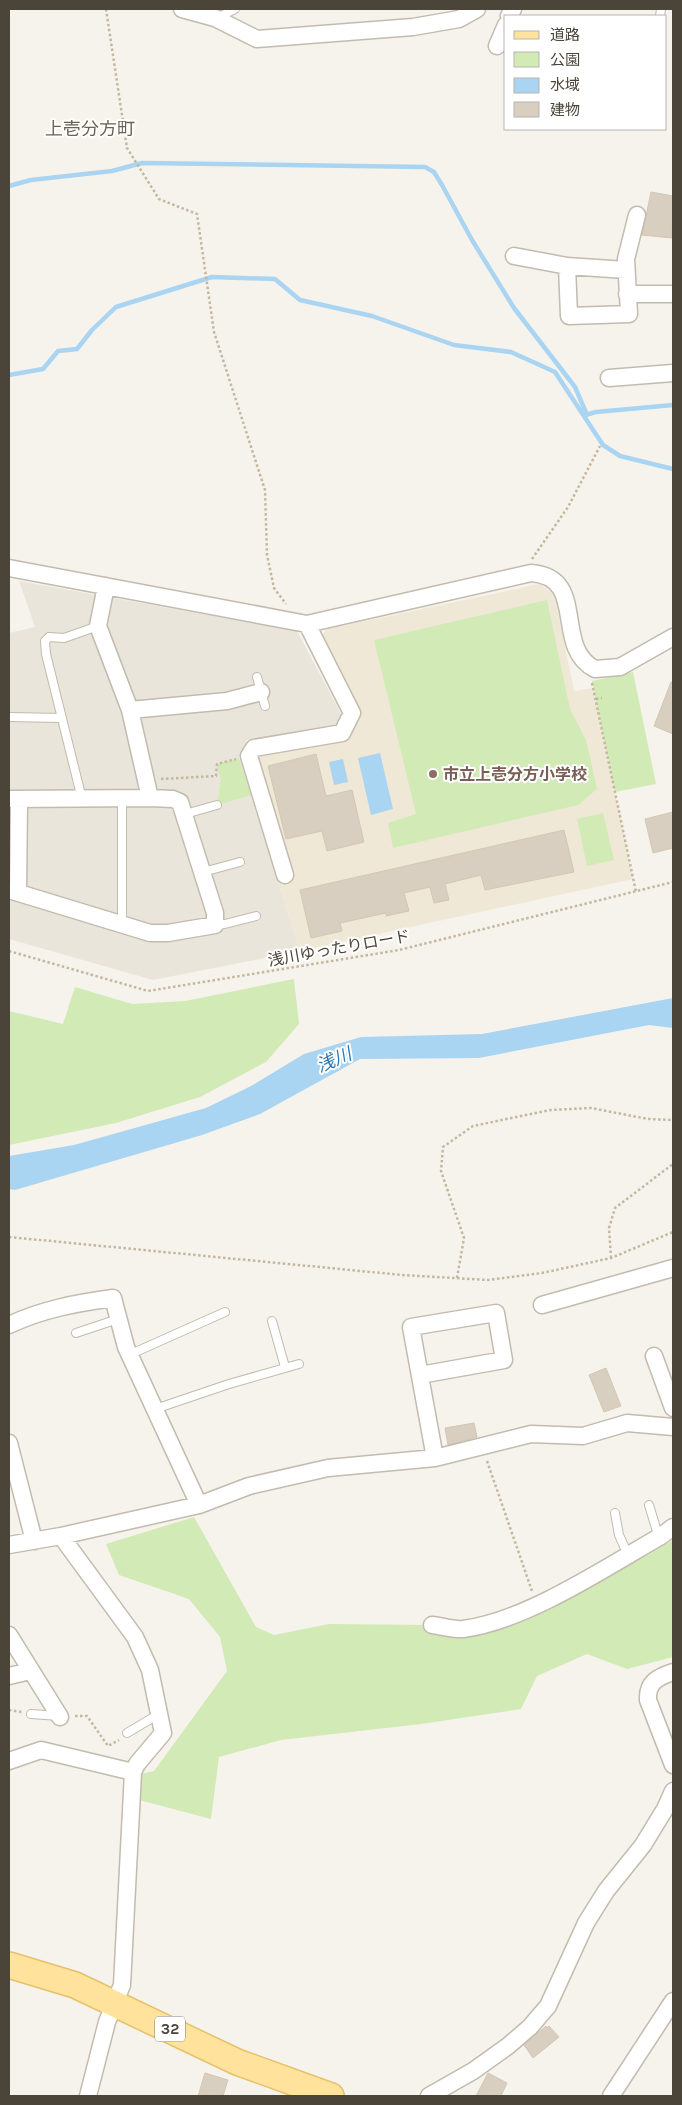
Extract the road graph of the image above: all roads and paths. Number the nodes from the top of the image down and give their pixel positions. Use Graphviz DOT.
graph roads {
  1 [pos="106,9"];
  2 [pos="182,9"];
  3 [pos="235,9"];
  4 [pos="477,9"];
  5 [pos="216,18"];
  6 [pos="504,30"];
  7 [pos="497,46"];
  8 [pos="637,215"];
  9 [pos="514,256"];
  10 [pos="567,266"];
  11 [pos="626,270"];
  12 [pos="628,294"];
  13 [pos="673,294"];
  14 [pos="673,373"];
  15 [pos="609,378"];
  16 [pos="600,446"];
  17 [pos="9,568"];
  18 [pos="522,575"];
  19 [pos="106,586"];
  20 [pos="288,610"];
  21 [pos="307,624"];
  22 [pos="98,626"];
  23 [pos="673,637"];
  24 [pos="595,669"];
  25 [pos="261,692"];
  26 [pos="602,698"];
  27 [pos="596,700"];
  28 [pos="130,710"];
  29 [pos="9,717"];
  30 [pos="61,718"];
  31 [pos="249,756"];
  32 [pos="146,779"];
  33 [pos="122,798"];
  34 [pos="150,798"];
  35 [pos="14,799"];
  36 [pos="82,799"];
  37 [pos="217,805"];
  38 [pos="185,814"];
  39 [pos="240,862"];
  40 [pos="203,872"];
  41 [pos="285,875"];
  42 [pos="673,882"];
  43 [pos="13,891"];
  44 [pos="636,892"];
  45 [pos="256,916"];
  46 [pos="122,923"];
  47 [pos="215,925"];
  48 [pos="9,951"];
  49 [pos="673,1120"];
  50 [pos="673,1164"];
  51 [pos="673,1232"];
  52 [pos="9,1236"];
  53 [pos="611,1258"];
  54 [pos="673,1268"];
  55 [pos="457,1278"];
  56 [pos="542,1305"];
  57 [pos="225,1312"];
  58 [pos="118,1319"];
  59 [pos="272,1320"];
  60 [pos="9,1324"];
  61 [pos="76,1333"];
  62 [pos="130,1354"];
  63 [pos="654,1356"];
  64 [pos="299,1364"];
  65 [pos="284,1367"];
  66 [pos="420,1375"];
  67 [pos="673,1408"];
  68 [pos="156,1409"];
  69 [pos="673,1427"];
  70 [pos="9,1443"];
  71 [pos="482,1446"];
  72 [pos="435,1458"];
  73 [pos="199,1505"];
  74 [pos="649,1505"];
  75 [pos="615,1513"];
  76 [pos="673,1527"];
  77 [pos="61,1536"];
  78 [pos="659,1538"];
  79 [pos="34,1541"];
  80 [pos="9,1546"];
  81 [pos="628,1555"];
  82 [pos="536,1604"];
  83 [pos="432,1625"];
  84 [pos="9,1635"];
  85 [pos="30,1671"];
  86 [pos="673,1672"];
  87 [pos="9,1676"];
  88 [pos="160,1713"];
  89 [pos="31,1714"];
  90 [pos="60,1716"];
  91 [pos="127,1733"];
  92 [pos="9,1761"];
  93 [pos="673,1765"];
  94 [pos="133,1772"];
  95 [pos="673,1790"];
  96 [pos="9,1965"];
  97 [pos="673,2001"];
  98 [pos="115,2003"];
  99 [pos="88,2096"];
  100 [pos="331,2096"];
  101 [pos="430,2096"];
  102 [pos="611,2096"];
  1 -- 20 [label="path"];
  2 -- 5 [label="street"];
  3 -- 5 [label="lane"];
  4 -- 5 [label="street"];
  6 -- 7 [label="street"];
  8 -- 11 [label="street"];
  9 -- 10 [label="street"];
  10 -- 11 [label="street"];
  10 -- 12 [label="street"];
  11 -- 12 [label="street"];
  12 -- 13 [label="street"];
  14 -- 15 [label="street"];
  16 -- 18 [label="path"];
  17 -- 19 [label="street"];
  18 -- 21 [label="street"];
  18 -- 24 [label="street"];
  19 -- 21 [label="street"];
  19 -- 22 [label="street"];
  21 -- 31 [label="street"];
  22 -- 28 [label="street"];
  22 -- 30 [label="lane"];
  23 -- 24 [label="street"];
  24 -- 27 [label="path"];
  25 -- 28 [label="street"];
  26 -- 27 [label="path"];
  27 -- 44 [label="path"];
  28 -- 32 [label="street"];
  29 -- 30 [label="lane"];
  30 -- 36 [label="lane"];
  31 -- 32 [label="path"];
  31 -- 41 [label="street"];
  32 -- 34 [label="street"];
  33 -- 34 [label="street"];
  33 -- 36 [label="street"];
  33 -- 46 [label="lane"];
  34 -- 38 [label="street"];
  35 -- 36 [label="street"];
  35 -- 43 [label="street"];
  37 -- 38 [label="lane"];
  38 -- 40 [label="street"];
  39 -- 40 [label="lane"];
  40 -- 47 [label="street"];
  42 -- 44 [label="path, 浅川ゆったりロード"];
  43 -- 46 [label="street"];
  44 -- 48 [label="path, 浅川ゆったりロード"];
  45 -- 47 [label="lane"];
  46 -- 47 [label="street"];
  49 -- 55 [label="path"];
  50 -- 53 [label="path"];
  51 -- 53 [label="path"];
  52 -- 55 [label="path"];
  53 -- 55 [label="path"];
  54 -- 56 [label="street"];
  57 -- 62 [label="lane"];
  58 -- 60 [label="street"];
  58 -- 61 [label="lane"];
  58 -- 62 [label="street"];
  59 -- 65 [label="lane"];
  62 -- 68 [label="street"];
  63 -- 67 [label="street"];
  64 -- 65 [label="lane"];
  65 -- 68 [label="lane"];
  66 -- 66 [label="street"];
  66 -- 72 [label="street"];
  68 -- 73 [label="street"];
  69 -- 71 [label="street"];
  70 -- 79 [label="street"];
  71 -- 72 [label="street"];
  71 -- 82 [label="path"];
  72 -- 73 [label="street"];
  73 -- 77 [label="street"];
  74 -- 78 [label="lane"];
  75 -- 81 [label="lane"];
  76 -- 78 [label="street"];
  77 -- 79 [label="street"];
  77 -- 88 [label="street"];
  78 -- 81 [label="street"];
  79 -- 80 [label="street"];
  81 -- 82 [label="street"];
  82 -- 83 [label="street"];
  84 -- 85 [label="street"];
  85 -- 87 [label="street"];
  85 -- 90 [label="street"];
  86 -- 93 [label="street"];
  88 -- 91 [label="lane"];
  88 -- 94 [label="street"];
  89 -- 90 [label="lane"];
  90 -- 91 [label="path"];
  92 -- 94 [label="street"];
  94 -- 98 [label="street"];
  95 -- 101 [label="street"];
  96 -- 98 [label="main road, 32"];
  97 -- 102 [label="street"];
  98 -- 99 [label="street"];
  98 -- 100 [label="main road, 32"];
}
